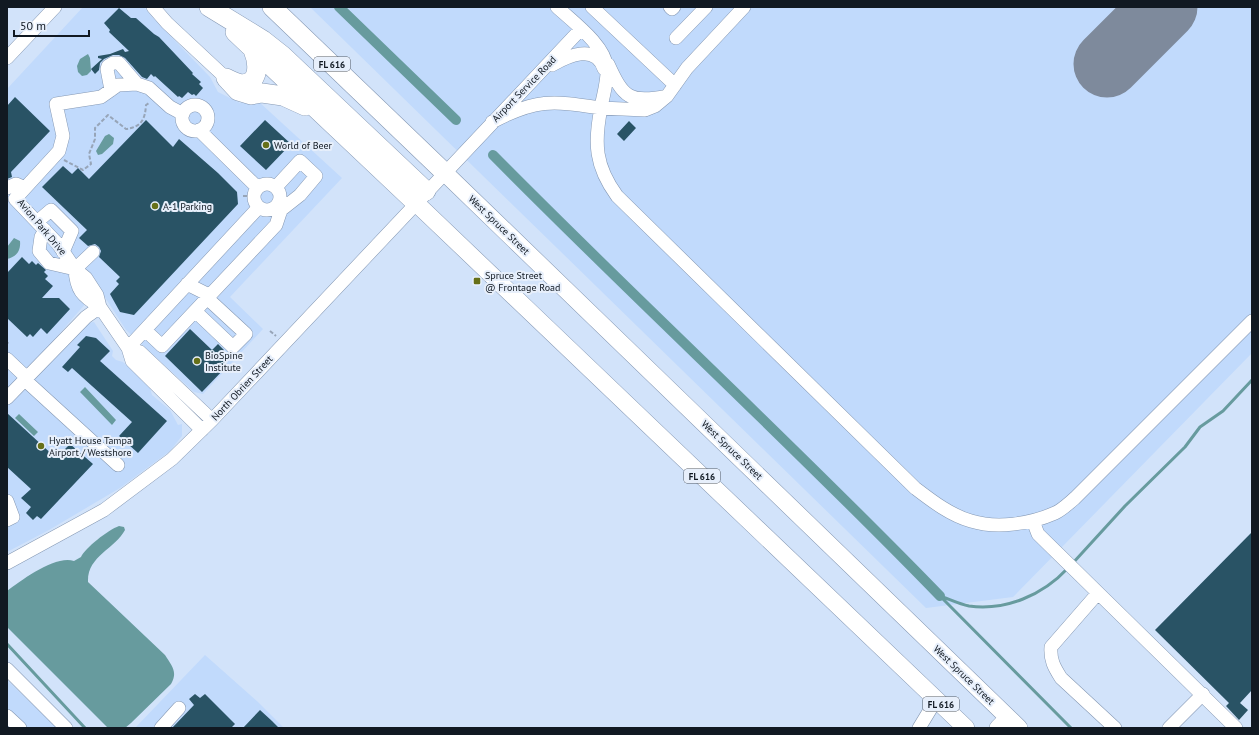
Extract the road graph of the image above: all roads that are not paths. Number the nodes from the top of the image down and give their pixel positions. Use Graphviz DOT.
graph roads {
  1 [pos="55,7"];
  2 [pos="154,7"];
  3 [pos="208,7"];
  4 [pos="272,7"];
  5 [pos="557,7"];
  6 [pos="592,7"];
  7 [pos="670,7"];
  8 [pos="674,7"];
  9 [pos="706,7"];
  10 [pos="744,7"];
  11 [pos="581,29"];
  12 [pos="676,38"];
  13 [pos="253,50"];
  14 [pos="602,53"];
  15 [pos="7,58"];
  16 [pos="542,71"];
  17 [pos="226,78"];
  18 [pos="606,78"];
  19 [pos="137,84"];
  20 [pos="674,84"];
  21 [pos="111,90"];
  22 [pos="667,96"];
  23 [pos="601,108"];
  24 [pos="317,111"];
  25 [pos="183,114"];
  26 [pos="492,122"];
  27 [pos="198,130"];
  28 [pos="444,172"];
  29 [pos="276,187"];
  30 [pos="7,188"];
  31 [pos="26,188"];
  32 [pos="253,197"];
  33 [pos="421,197"];
  34 [pos="279,207"];
  35 [pos="42,225"];
  36 [pos="63,252"];
  37 [pos="94,252"];
  38 [pos="76,269"];
  39 [pos="187,284"];
  40 [pos="208,296"];
  41 [pos="100,307"];
  42 [pos="195,311"];
  43 [pos="1252,321"];
  44 [pos="145,330"];
  45 [pos="128,348"];
  46 [pos="7,360"];
  47 [pos="26,379"];
  48 [pos="7,397"];
  49 [pos="212,420"];
  50 [pos="202,430"];
  51 [pos="118,465"];
  52 [pos="7,501"];
  53 [pos="7,520"];
  54 [pos="1033,521"];
  55 [pos="7,563"];
  56 [pos="1098,594"];
  57 [pos="9,675"];
  58 [pos="1203,694"];
  59 [pos="936,700"];
  60 [pos="179,708"];
  61 [pos="7,716"];
  62 [pos="1008,725"];
  63 [pos="20,728"];
  64 [pos="66,728"];
  65 [pos="161,728"];
  66 [pos="919,728"];
  67 [pos="966,728"];
  68 [pos="1115,728"];
  69 [pos="1169,728"];
  70 [pos="1236,728"];
  1 -- 15 [label="street"];
  2 -- 17 [label="street"];
  3 -- 13 [label="highway, FL 616"];
  3 -- 33 [label="highway"];
  4 -- 28 [label="highway, FL 616"];
  5 -- 11 [label="street"];
  6 -- 20 [label="street"];
  7 -- 8 [label="street"];
  9 -- 12 [label="street"];
  10 -- 20 [label="street"];
  11 -- 14 [label="street"];
  11 -- 16 [label="street, Airport Service Road"];
  13 -- 17 [label="highway"];
  13 -- 24 [label="highway, FL 616"];
  14 -- 18 [label="street"];
  14 -- 22 [label="street"];
  16 -- 18 [label="street"];
  16 -- 26 [label="street, Airport Service Road"];
  17 -- 24 [label="highway"];
  18 -- 23 [label="street"];
  19 -- 21 [label="street"];
  19 -- 21 [label="street"];
  19 -- 25 [label="street"];
  20 -- 22 [label="street"];
  21 -- 31 [label="street, Avion Park Drive"];
  22 -- 23 [label="street"];
  23 -- 26 [label="street"];
  23 -- 54 [label="street"];
  24 -- 33 [label="highway, FL 616"];
  25 -- 27 [label="street"];
  25 -- 27 [label="street"];
  26 -- 28 [label="street, Airport Service Road"];
  27 -- 32 [label="street"];
  28 -- 33 [label="street, North Obrien Street"];
  28 -- 62 [label="main road, West Spruce Street / FL 616"];
  29 -- 32 [label="street"];
  29 -- 34 [label="street"];
  29 -- 34 [label="street"];
  30 -- 31 [label="street"];
  31 -- 35 [label="street, Avion Park Drive"];
  32 -- 34 [label="street"];
  32 -- 39 [label="street"];
  33 -- 49 [label="street, North Obrien Street"];
  33 -- 59 [label="main road, FL 616"];
  34 -- 40 [label="street"];
  35 -- 36 [label="street, Avion Park Drive"];
  35 -- 36 [label="street"];
  35 -- 38 [label="street"];
  36 -- 38 [label="street, Avion Park Drive"];
  37 -- 38 [label="street"];
  38 -- 41 [label="street, Avion Park Drive"];
  39 -- 40 [label="street"];
  39 -- 44 [label="street"];
  40 -- 42 [label="street"];
  40 -- 42 [label="street"];
  41 -- 45 [label="street, Avion Park Drive"];
  41 -- 47 [label="street"];
  42 -- 44 [label="street"];
  43 -- 54 [label="street"];
  44 -- 45 [label="street"];
  45 -- 49 [label="street, Avion Park Drive"];
  45 -- 50 [label="street, Avion Park Drive"];
  46 -- 47 [label="street"];
  47 -- 48 [label="street"];
  47 -- 51 [label="street"];
  49 -- 50 [label="street, North Obrien Street"];
  50 -- 55 [label="street, North Obrien Street"];
  52 -- 53 [label="street"];
  54 -- 56 [label="street"];
  56 -- 58 [label="street"];
  56 -- 68 [label="street"];
  57 -- 64 [label="street"];
  58 -- 69 [label="street"];
  58 -- 70 [label="street"];
  59 -- 66 [label="street"];
  59 -- 67 [label="main road, FL 616"];
  60 -- 65 [label="street"];
  61 -- 63 [label="street"];
}
